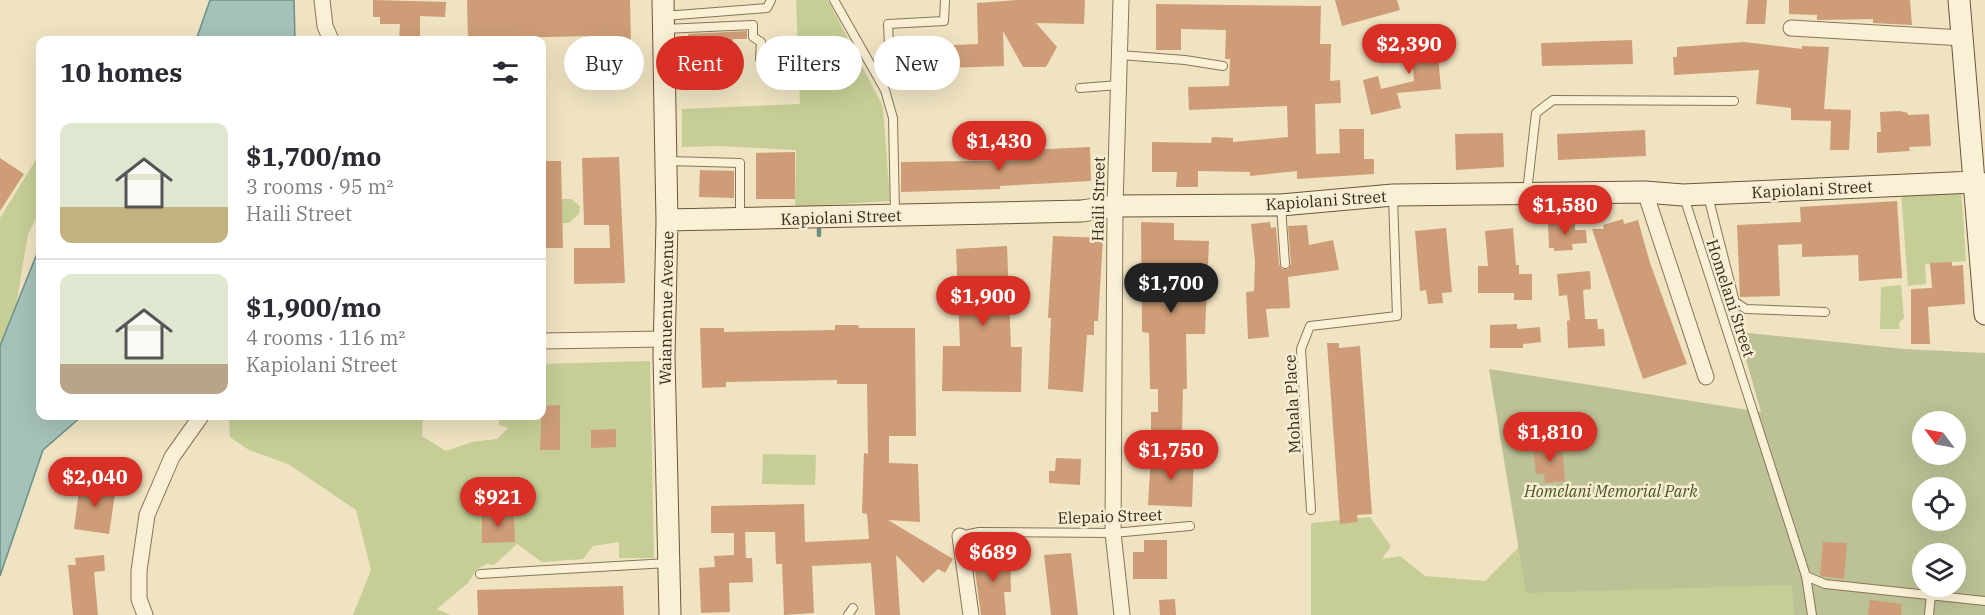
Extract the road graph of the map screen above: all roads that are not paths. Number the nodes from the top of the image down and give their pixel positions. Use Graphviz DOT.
graph roads {
  1 [pos="322,0"];
  2 [pos="771,0"];
  3 [pos="834,0"];
  4 [pos="945,0"];
  5 [pos="1121,0"];
  6 [pos="1959,0"];
  7 [pos="663,15"];
  8 [pos="1791,28"];
  9 [pos="329,36"];
  10 [pos="889,36"];
  11 [pos="1963,38"];
  12 [pos="756,39"];
  13 [pos="1120,55"];
  14 [pos="1223,66"];
  15 [pos="1119,85"];
  16 [pos="1080,88"];
  17 [pos="1734,101"];
  18 [pos="665,161"];
  19 [pos="1979,183"];
  20 [pos="1645,192"];
  21 [pos="1527,194"];
  22 [pos="1708,194"];
  23 [pos="1393,195"];
  24 [pos="1683,195"];
  25 [pos="1281,205"];
  26 [pos="1115,206"];
  27 [pos="895,215"];
  28 [pos="740,219"];
  29 [pos="668,220"];
  30 [pos="1285,264"];
  31 [pos="1825,312"];
  32 [pos="1985,314"];
  33 [pos="664,339"];
  34 [pos="546,341"];
  35 [pos="1706,377"];
  36 [pos="198,420"];
  37 [pos="1311,510"];
  38 [pos="1190,526"];
  39 [pos="1113,533"];
  40 [pos="960,536"];
  41 [pos="669,563"];
  42 [pos="480,574"];
  43 [pos="1806,576"];
  44 [pos="1912,593"];
  45 [pos="1931,597"];
  46 [pos="1949,597"];
  47 [pos="1985,601"];
  48 [pos="145,615"];
  49 [pos="670,615"];
  50 [pos="971,615"];
  51 [pos="1122,615"];
  52 [pos="1812,615"];
  53 [pos="1929,615"];
  1 -- 9 [label="street"];
  2 -- 7 [label="lane"];
  3 -- 27 [label="lane"];
  4 -- 10 [label="lane"];
  5 -- 13 [label="street, Haili Street"];
  6 -- 11 [label="street"];
  7 -- 12 [label="lane"];
  7 -- 18 [label="street, Waianuenue Avenue"];
  8 -- 11 [label="street"];
  11 -- 19 [label="street"];
  13 -- 14 [label="lane"];
  13 -- 15 [label="street, Haili Street"];
  15 -- 16 [label="lane"];
  15 -- 26 [label="street, Haili Street"];
  17 -- 21 [label="lane"];
  18 -- 28 [label="lane"];
  18 -- 29 [label="street, Waianuenue Avenue"];
  19 -- 22 [label="street, Kapiolani Street"];
  19 -- 32 [label="street"];
  20 -- 21 [label="street, Kapiolani Street"];
  20 -- 24 [label="street, Kapiolani Street"];
  20 -- 35 [label="street"];
  21 -- 23 [label="street, Kapiolani Street"];
  22 -- 24 [label="street, Kapiolani Street"];
  22 -- 31 [label="lane"];
  23 -- 25 [label="street, Kapiolani Street"];
  23 -- 37 [label="lane, Mohala Place"];
  24 -- 43 [label="lane, Homelani Street"];
  25 -- 26 [label="street, Kapiolani Street"];
  25 -- 30 [label="lane"];
  26 -- 27 [label="street, Kapiolani Street"];
  26 -- 39 [label="street, Haili Street"];
  27 -- 28 [label="street, Kapiolani Street"];
  28 -- 29 [label="street, Kapiolani Street"];
  29 -- 33 [label="street, Waianuenue Avenue"];
  33 -- 34 [label="street"];
  33 -- 41 [label="street, Waianuenue Avenue"];
  36 -- 48 [label="street"];
  38 -- 39 [label="lane, Elepaio Street"];
  39 -- 40 [label="lane, Elepaio Street"];
  39 -- 51 [label="street, Haili Street"];
  40 -- 50 [label="street"];
  41 -- 42 [label="lane"];
  41 -- 49 [label="street, Waianuenue Avenue"];
  43 -- 44 [label="lane"];
  43 -- 52 [label="lane, Homelani Street"];
  45 -- 53 [label="lane"];
  46 -- 47 [label="lane"];
}
